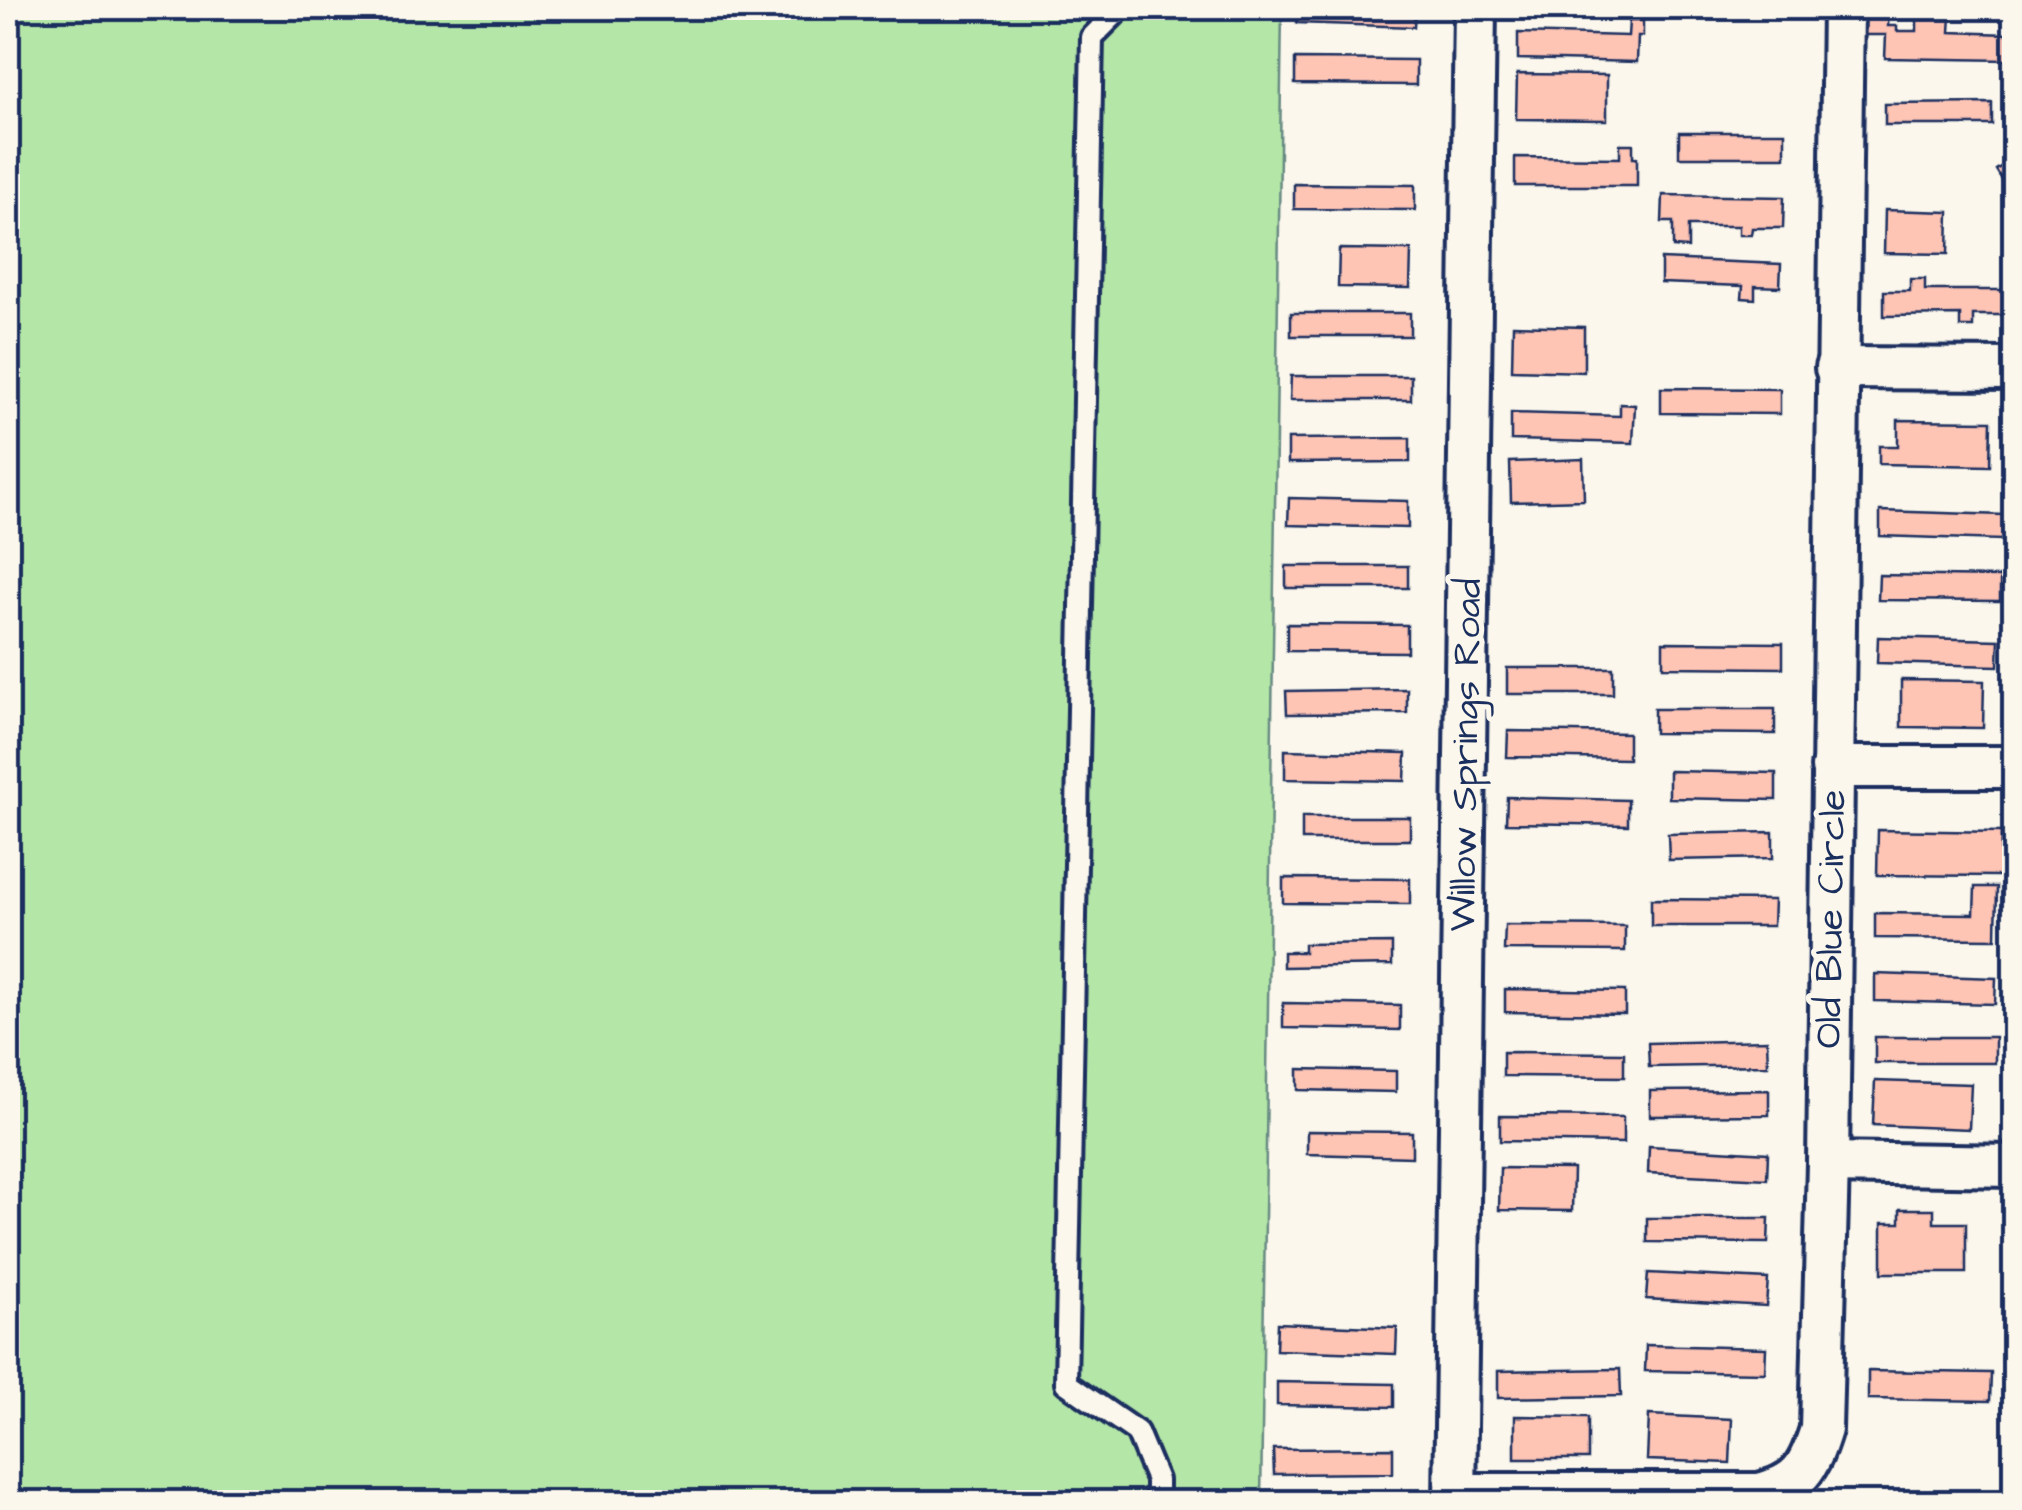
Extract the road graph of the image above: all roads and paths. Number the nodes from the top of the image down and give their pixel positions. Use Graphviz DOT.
graph roads {
  1 [pos="1121,8"];
  2 [pos="1475,8"];
  3 [pos="1843,8"];
  4 [pos="1836,368"];
  5 [pos="2014,369"];
  6 [pos="1832,767"];
  7 [pos="2014,767"];
  8 [pos="1828,1163"];
  9 [pos="2014,1166"];
  10 [pos="1455,1498"];
  11 [pos="1669,1498"];
  12 [pos="1157,1502"];
  1 -- 12 [label="lane"];
  2 -- 10 [label="street, Willow Springs Road"];
  3 -- 4 [label="street, Old Blue Circle"];
  4 -- 5 [label="street"];
  4 -- 6 [label="street, Old Blue Circle"];
  6 -- 7 [label="street"];
  6 -- 8 [label="street, Old Blue Circle"];
  8 -- 9 [label="street"];
  8 -- 11 [label="street, Old Blue Circle"];
  10 -- 11 [label="street, Old Blue Circle"];
}
